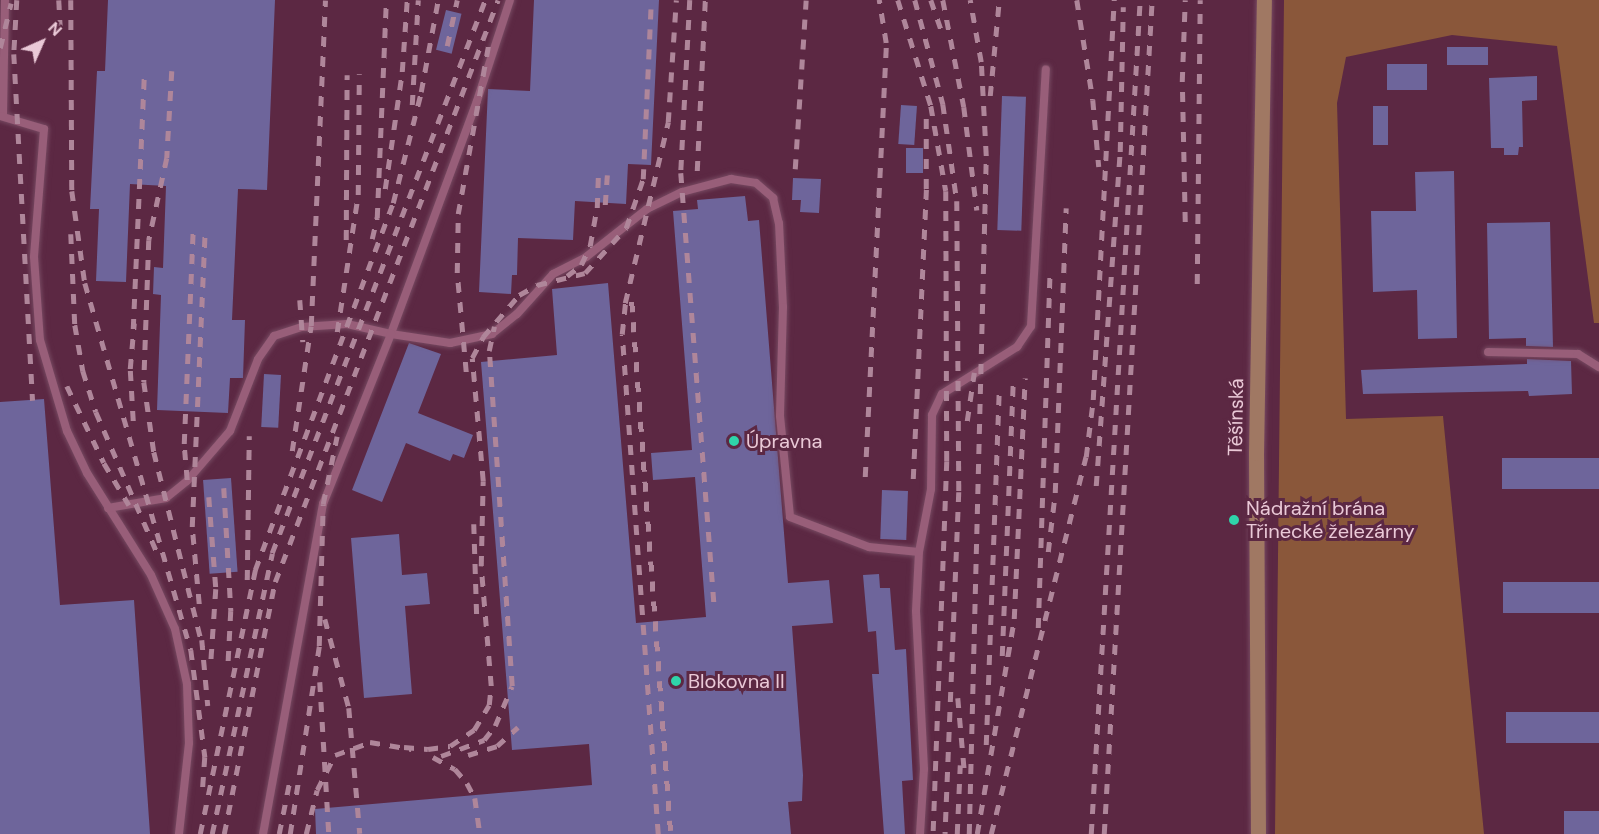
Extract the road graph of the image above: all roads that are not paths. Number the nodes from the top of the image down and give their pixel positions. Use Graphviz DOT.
graph roads {
  1 [pos="5,0"];
  2 [pos="510,0"];
  3 [pos="1264,0"];
  4 [pos="1046,69"];
  5 [pos="2,116"];
  6 [pos="391,334"];
  7 [pos="1488,352"];
  8 [pos="1599,367"];
  9 [pos="108,508"];
  10 [pos="919,552"];
  11 [pos="179,834"];
  12 [pos="263,834"];
  13 [pos="920,834"];
  14 [pos="1258,834"];
  1 -- 5 [label="lane"];
  2 -- 6 [label="lane"];
  3 -- 14 [label="main road, Těšínská"];
  4 -- 10 [label="lane"];
  5 -- 9 [label="lane"];
  6 -- 9 [label="lane"];
  6 -- 10 [label="lane"];
  6 -- 12 [label="lane"];
  7 -- 8 [label="lane"];
  9 -- 11 [label="lane"];
  10 -- 13 [label="lane"];
}
